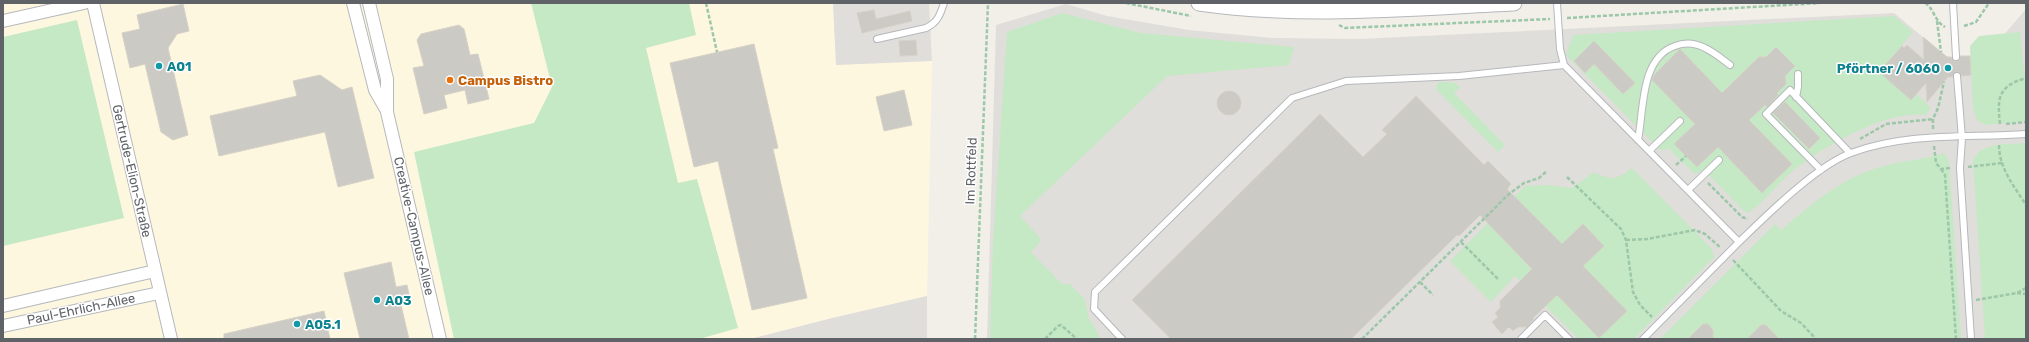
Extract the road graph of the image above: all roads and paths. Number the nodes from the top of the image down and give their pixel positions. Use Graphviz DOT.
graph roads {
  1 [pos="84,3"];
  2 [pos="93,3"];
  3 [pos="353,3"];
  4 [pos="369,3"];
  5 [pos="706,3"];
  6 [pos="944,3"];
  7 [pos="988,3"];
  8 [pos="1199,3"];
  9 [pos="1514,3"];
  10 [pos="1557,3"];
  11 [pos="1953,3"];
  12 [pos="3,21"];
  13 [pos="1937,21"];
  14 [pos="877,39"];
  15 [pos="717,52"];
  16 [pos="1941,52"];
  17 [pos="1956,57"];
  18 [pos="1564,65"];
  19 [pos="1730,65"];
  20 [pos="1798,74"];
  21 [pos="1957,76"];
  22 [pos="2026,78"];
  23 [pos="1796,97"];
  24 [pos="387,112"];
  25 [pos="1680,121"];
  26 [pos="2026,122"];
  27 [pos="2000,124"];
  28 [pos="2026,134"];
  29 [pos="2000,136"];
  30 [pos="1962,138"];
  31 [pos="1638,140"];
  32 [pos="1649,151"];
  33 [pos="1850,153"];
  34 [pos="1719,160"];
  35 [pos="1941,169"];
  36 [pos="1821,170"];
  37 [pos="1547,171"];
  38 [pos="1567,177"];
  39 [pos="1688,190"];
  40 [pos="2026,205"];
  41 [pos="1626,240"];
  42 [pos="1461,242"];
  43 [pos="1739,242"];
  44 [pos="1727,254"];
  45 [pos="155,271"];
  46 [pos="1499,280"];
  47 [pos="1420,282"];
  48 [pos="2026,288"];
  49 [pos="159,293"];
  50 [pos="2016,293"];
  51 [pos="2026,294"];
  52 [pos="1433,295"];
  53 [pos="1968,302"];
  54 [pos="3,306"];
  55 [pos="1658,323"];
  56 [pos="3,326"];
  57 [pos="170,339"];
  58 [pos="440,339"];
  59 [pos="975,339"];
  60 [pos="1045,339"];
  61 [pos="1077,339"];
  62 [pos="1122,339"];
  63 [pos="1362,339"];
  64 [pos="1522,339"];
  65 [pos="1569,339"];
  66 [pos="1643,339"];
  67 [pos="1816,339"];
  68 [pos="1956,339"];
  69 [pos="1971,339"];
  1 -- 12 [label="street"];
  2 -- 45 [label="street, Gertrude-Elion-Straße"];
  3 -- 24 [label="street, Creative-Campus-Allee"];
  4 -- 24 [label="street, Creative-Campus-Allee"];
  5 -- 15 [label="path"];
  6 -- 14 [label="lane"];
  7 -- 59 [label="path, Im Rottfeld"];
  8 -- 9 [label="street"];
  10 -- 18 [label="lane"];
  11 -- 17 [label="lane"];
  13 -- 16 [label="path"];
  18 -- 31 [label="lane"];
  18 -- 62 [label="lane"];
  19 -- 31 [label="lane"];
  20 -- 23 [label="lane"];
  21 -- 30 [label="lane"];
  22 -- 27 [label="path"];
  23 -- 33 [label="lane"];
  23 -- 36 [label="lane"];
  24 -- 58 [label="street, Creative-Campus-Allee"];
  25 -- 32 [label="lane"];
  26 -- 27 [label="path"];
  27 -- 29 [label="path"];
  28 -- 29 [label="lane"];
  29 -- 30 [label="lane"];
  29 -- 40 [label="path"];
  30 -- 33 [label="lane"];
  30 -- 53 [label="lane"];
  31 -- 32 [label="lane"];
  32 -- 39 [label="lane"];
  33 -- 36 [label="lane"];
  34 -- 39 [label="lane"];
  35 -- 68 [label="path"];
  36 -- 43 [label="lane"];
  37 -- 42 [label="path"];
  38 -- 41 [label="path"];
  39 -- 43 [label="lane"];
  41 -- 44 [label="path"];
  41 -- 55 [label="path"];
  42 -- 46 [label="path"];
  42 -- 47 [label="path"];
  43 -- 44 [label="lane"];
  44 -- 55 [label="lane"];
  44 -- 67 [label="path"];
  45 -- 49 [label="street, Gertrude-Elion-Straße"];
  45 -- 54 [label="street, Paul-Ehrlich-Allee"];
  47 -- 52 [label="path"];
  47 -- 63 [label="path"];
  48 -- 50 [label="path"];
  49 -- 56 [label="street, Paul-Ehrlich-Allee"];
  49 -- 57 [label="street, Gertrude-Elion-Straße"];
  50 -- 51 [label="path"];
  50 -- 53 [label="path"];
  53 -- 69 [label="lane"];
  55 -- 66 [label="lane"];
  60 -- 61 [label="path"];
  64 -- 65 [label="lane"];
}
